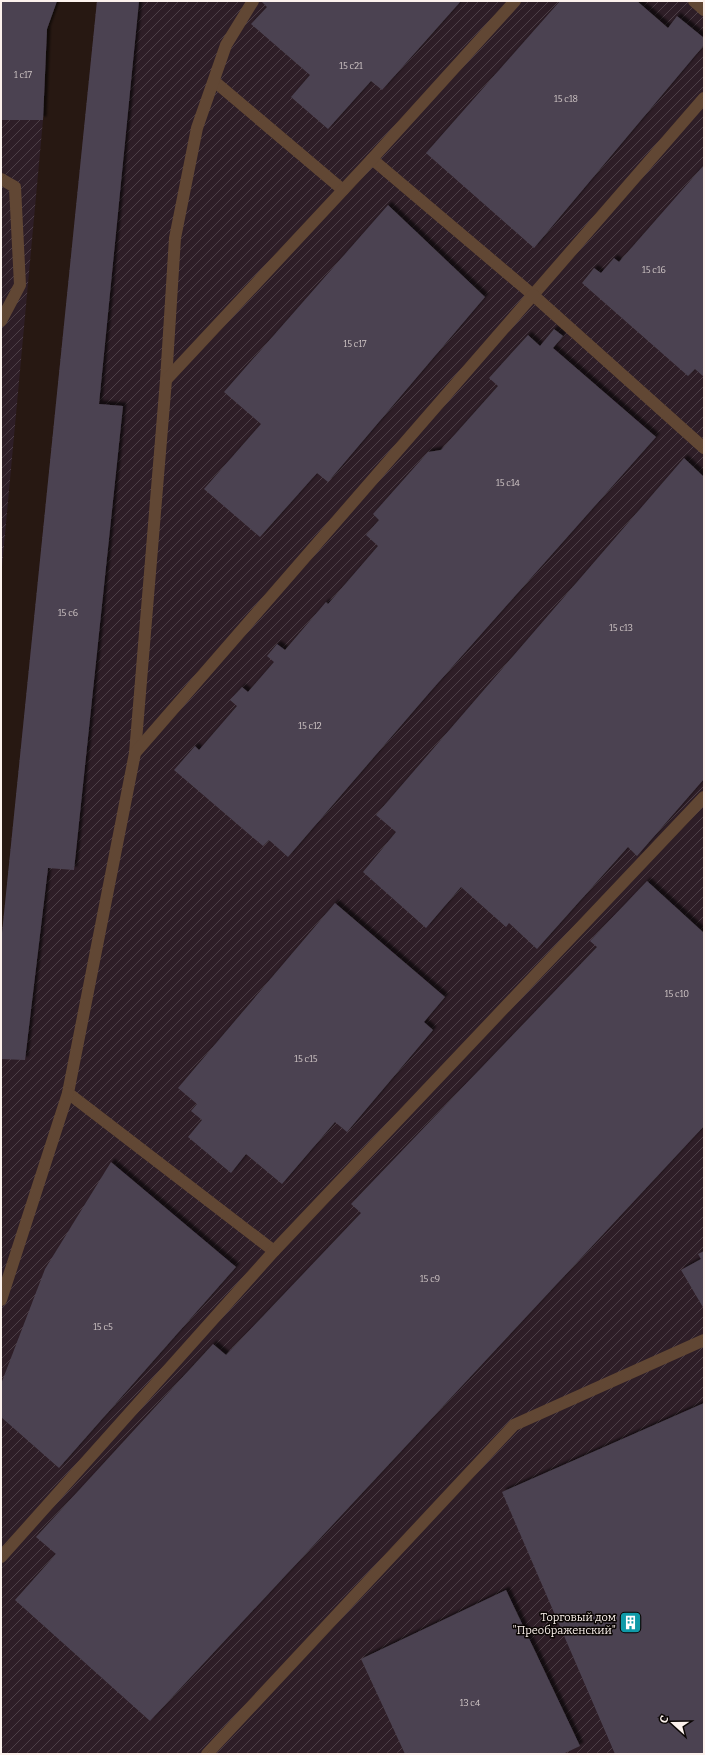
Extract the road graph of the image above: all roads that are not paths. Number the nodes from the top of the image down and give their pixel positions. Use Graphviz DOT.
graph roads {
  1 [pos="253,1"];
  2 [pos="515,1"];
  3 [pos="694,1"];
  4 [pos="704,10"];
  5 [pos="214,81"];
  6 [pos="704,98"];
  7 [pos="372,159"];
  8 [pos="1,179"];
  9 [pos="343,190"];
  10 [pos="533,294"];
  11 [pos="1,321"];
  12 [pos="166,380"];
  13 [pos="704,448"];
  14 [pos="135,753"];
  15 [pos="704,797"];
  16 [pos="68,1093"];
  17 [pos="274,1251"];
  18 [pos="1,1300"];
  19 [pos="704,1340"];
  20 [pos="1,1557"];
  21 [pos="207,1754"];
  1 -- 5 [label="lane"];
  2 -- 7 [label="lane"];
  3 -- 4 [label="lane"];
  5 -- 9 [label="lane"];
  5 -- 12 [label="lane"];
  6 -- 10 [label="lane"];
  7 -- 9 [label="lane"];
  7 -- 10 [label="lane"];
  8 -- 11 [label="lane"];
  9 -- 12 [label="lane"];
  10 -- 13 [label="lane"];
  10 -- 14 [label="lane"];
  12 -- 14 [label="lane"];
  14 -- 16 [label="lane"];
  15 -- 17 [label="lane"];
  16 -- 17 [label="lane"];
  16 -- 18 [label="lane"];
  17 -- 20 [label="lane"];
  19 -- 21 [label="lane"];
}
